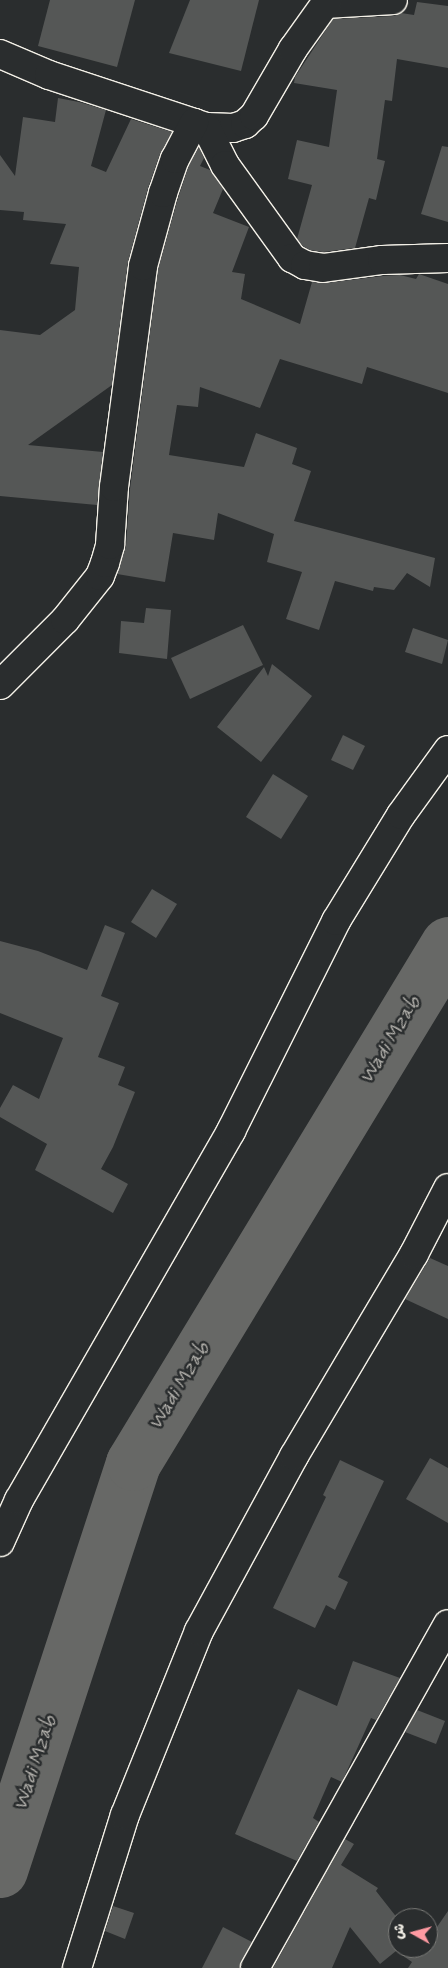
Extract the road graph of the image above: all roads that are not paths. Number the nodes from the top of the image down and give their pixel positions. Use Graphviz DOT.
graph roads {
  1 [pos="393,0"];
  2 [pos="328,2"];
  3 [pos="0,54"];
  4 [pos="200,125"];
  5 [pos="448,258"];
  6 [pos="0,685"];
  7 [pos="448,750"];
  8 [pos="448,1188"];
  9 [pos="0,1542"];
  10 [pos="448,1624"];
  11 [pos="86,1963"];
  12 [pos="255,1968"];
  1 -- 2 [label="street"];
  2 -- 4 [label="street"];
  3 -- 4 [label="street"];
  4 -- 5 [label="street"];
  4 -- 6 [label="street"];
  7 -- 9 [label="street"];
  8 -- 11 [label="street"];
  10 -- 12 [label="street"];
}
